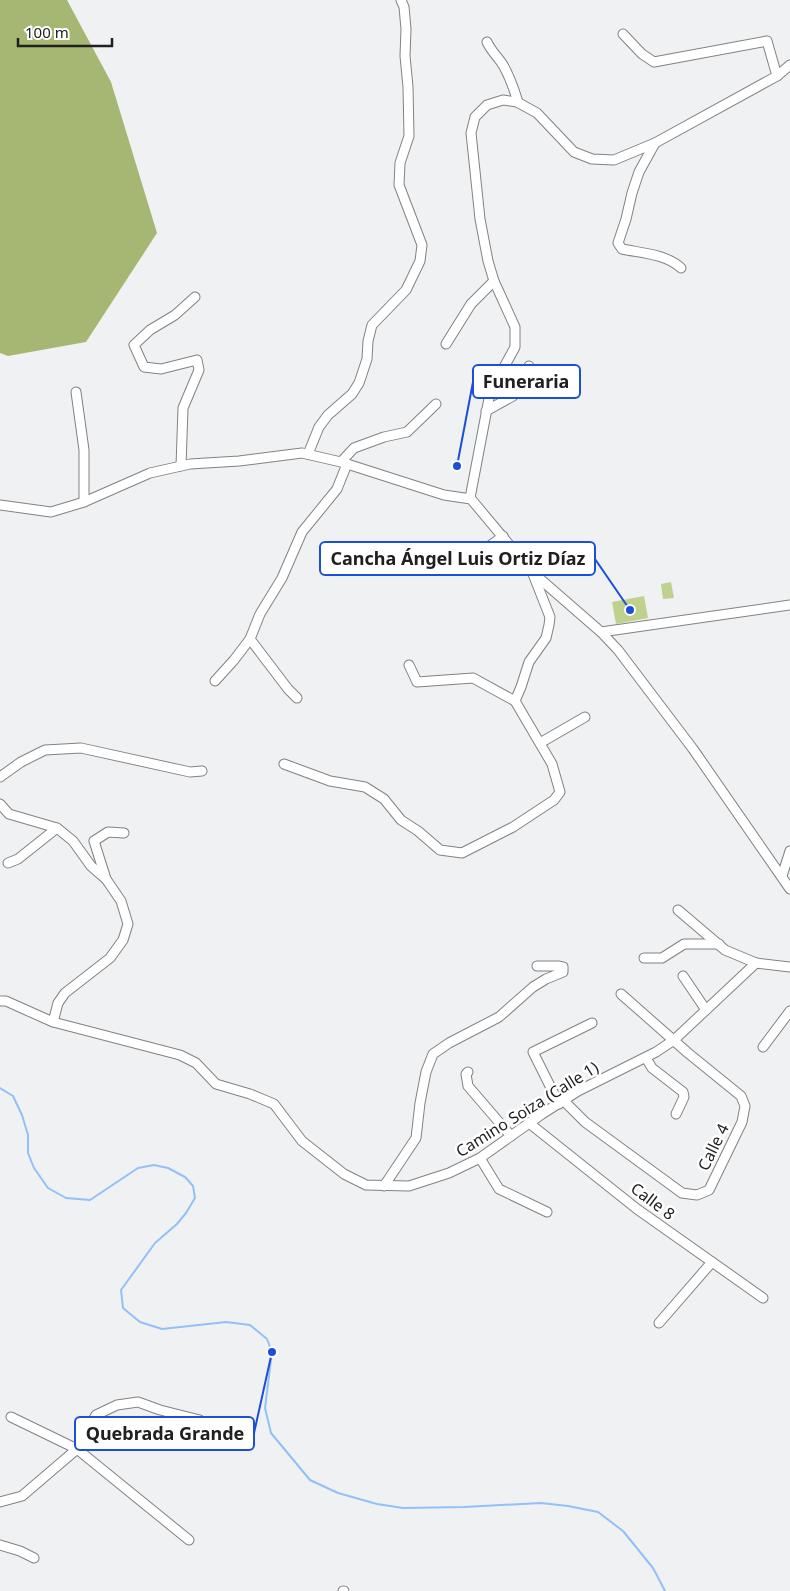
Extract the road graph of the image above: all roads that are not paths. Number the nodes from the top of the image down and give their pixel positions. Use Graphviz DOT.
graph roads {
  1 [pos="401,0"];
  2 [pos="623,34"];
  3 [pos="487,42"];
  4 [pos="790,65"];
  5 [pos="777,76"];
  6 [pos="518,102"];
  7 [pos="656,143"];
  8 [pos="681,268"];
  9 [pos="494,282"];
  10 [pos="195,297"];
  11 [pos="446,344"];
  12 [pos="529,366"];
  13 [pos="76,392"];
  14 [pos="436,404"];
  15 [pos="486,411"];
  16 [pos="308,454"];
  17 [pos="344,463"];
  18 [pos="180,466"];
  19 [pos="470,498"];
  20 [pos="84,502"];
  21 [pos="0,504"];
  22 [pos="503,536"];
  23 [pos="441,559"];
  24 [pos="532,572"];
  25 [pos="790,605"];
  26 [pos="601,632"];
  27 [pos="250,639"];
  28 [pos="409,665"];
  29 [pos="215,681"];
  30 [pos="297,698"];
  31 [pos="514,701"];
  32 [pos="585,717"];
  33 [pos="540,743"];
  34 [pos="284,764"];
  35 [pos="202,771"];
  36 [pos="0,777"];
  37 [pos="0,804"];
  38 [pos="57,828"];
  39 [pos="124,833"];
  40 [pos="790,851"];
  41 [pos="8,864"];
  42 [pos="782,876"];
  43 [pos="106,879"];
  44 [pos="790,888"];
  45 [pos="678,910"];
  46 [pos="719,944"];
  47 [pos="644,958"];
  48 [pos="756,963"];
  49 [pos="537,966"];
  50 [pos="790,968"];
  51 [pos="683,976"];
  52 [pos="621,994"];
  53 [pos="0,1001"];
  54 [pos="706,1010"];
  55 [pos="790,1012"];
  56 [pos="54,1022"];
  57 [pos="592,1023"];
  58 [pos="674,1040"];
  59 [pos="763,1047"];
  60 [pos="646,1058"];
  61 [pos="468,1072"];
  62 [pos="561,1102"];
  63 [pos="676,1114"];
  64 [pos="529,1123"];
  65 [pos="511,1136"];
  66 [pos="480,1158"];
  67 [pos="384,1186"];
  68 [pos="547,1212"];
  69 [pos="712,1262"];
  70 [pos="763,1298"];
  71 [pos="659,1323"];
  72 [pos="11,1417"];
  73 [pos="200,1420"];
  74 [pos="77,1449"];
  75 [pos="0,1502"];
  76 [pos="189,1540"];
  77 [pos="0,1546"];
  78 [pos="34,1558"];
  1 -- 16 [label="street"];
  2 -- 5 [label="street"];
  3 -- 6 [label="street"];
  4 -- 5 [label="street"];
  5 -- 7 [label="street"];
  6 -- 7 [label="street"];
  6 -- 9 [label="street"];
  7 -- 8 [label="street"];
  9 -- 11 [label="street"];
  9 -- 15 [label="street"];
  10 -- 18 [label="street"];
  12 -- 15 [label="street"];
  13 -- 20 [label="street"];
  14 -- 17 [label="street"];
  15 -- 19 [label="street"];
  16 -- 17 [label="street"];
  16 -- 18 [label="street"];
  17 -- 19 [label="street"];
  17 -- 27 [label="street"];
  18 -- 20 [label="street"];
  19 -- 22 [label="street"];
  20 -- 21 [label="street"];
  22 -- 23 [label="street"];
  22 -- 24 [label="street"];
  24 -- 26 [label="street"];
  24 -- 31 [label="street"];
  25 -- 26 [label="street"];
  26 -- 42 [label="street"];
  27 -- 29 [label="street"];
  27 -- 30 [label="street"];
  28 -- 31 [label="street"];
  31 -- 33 [label="street"];
  32 -- 33 [label="street"];
  33 -- 34 [label="street"];
  35 -- 36 [label="street"];
  37 -- 38 [label="street"];
  38 -- 41 [label="street"];
  38 -- 43 [label="street"];
  39 -- 43 [label="street"];
  40 -- 42 [label="street"];
  42 -- 44 [label="street"];
  43 -- 56 [label="street"];
  45 -- 46 [label="street"];
  46 -- 47 [label="street"];
  46 -- 48 [label="street"];
  48 -- 50 [label="street"];
  48 -- 54 [label="street, Camino Soiza (Calle 1)"];
  49 -- 67 [label="street"];
  51 -- 54 [label="street"];
  52 -- 58 [label="street, Calle 4"];
  53 -- 56 [label="street, Camino Soiza (Calle 1)"];
  54 -- 58 [label="street, Camino Soiza (Calle 1)"];
  55 -- 59 [label="street"];
  56 -- 67 [label="street, Camino Soiza (Calle 1)"];
  57 -- 62 [label="street"];
  58 -- 60 [label="street, Camino Soiza (Calle 1)"];
  58 -- 62 [label="street, Calle 4"];
  60 -- 62 [label="street, Camino Soiza (Calle 1)"];
  60 -- 63 [label="street"];
  61 -- 65 [label="street"];
  62 -- 64 [label="street, Camino Soiza (Calle 1)"];
  64 -- 65 [label="street, Camino Soiza (Calle 1)"];
  64 -- 69 [label="street, Calle 8"];
  65 -- 66 [label="street, Camino Soiza (Calle 1)"];
  66 -- 67 [label="street, Camino Soiza (Calle 1)"];
  66 -- 68 [label="street"];
  69 -- 70 [label="street, Calle 8"];
  69 -- 71 [label="street"];
  72 -- 74 [label="street"];
  73 -- 74 [label="street"];
  74 -- 75 [label="street"];
  74 -- 76 [label="street"];
  77 -- 78 [label="street"];
}
